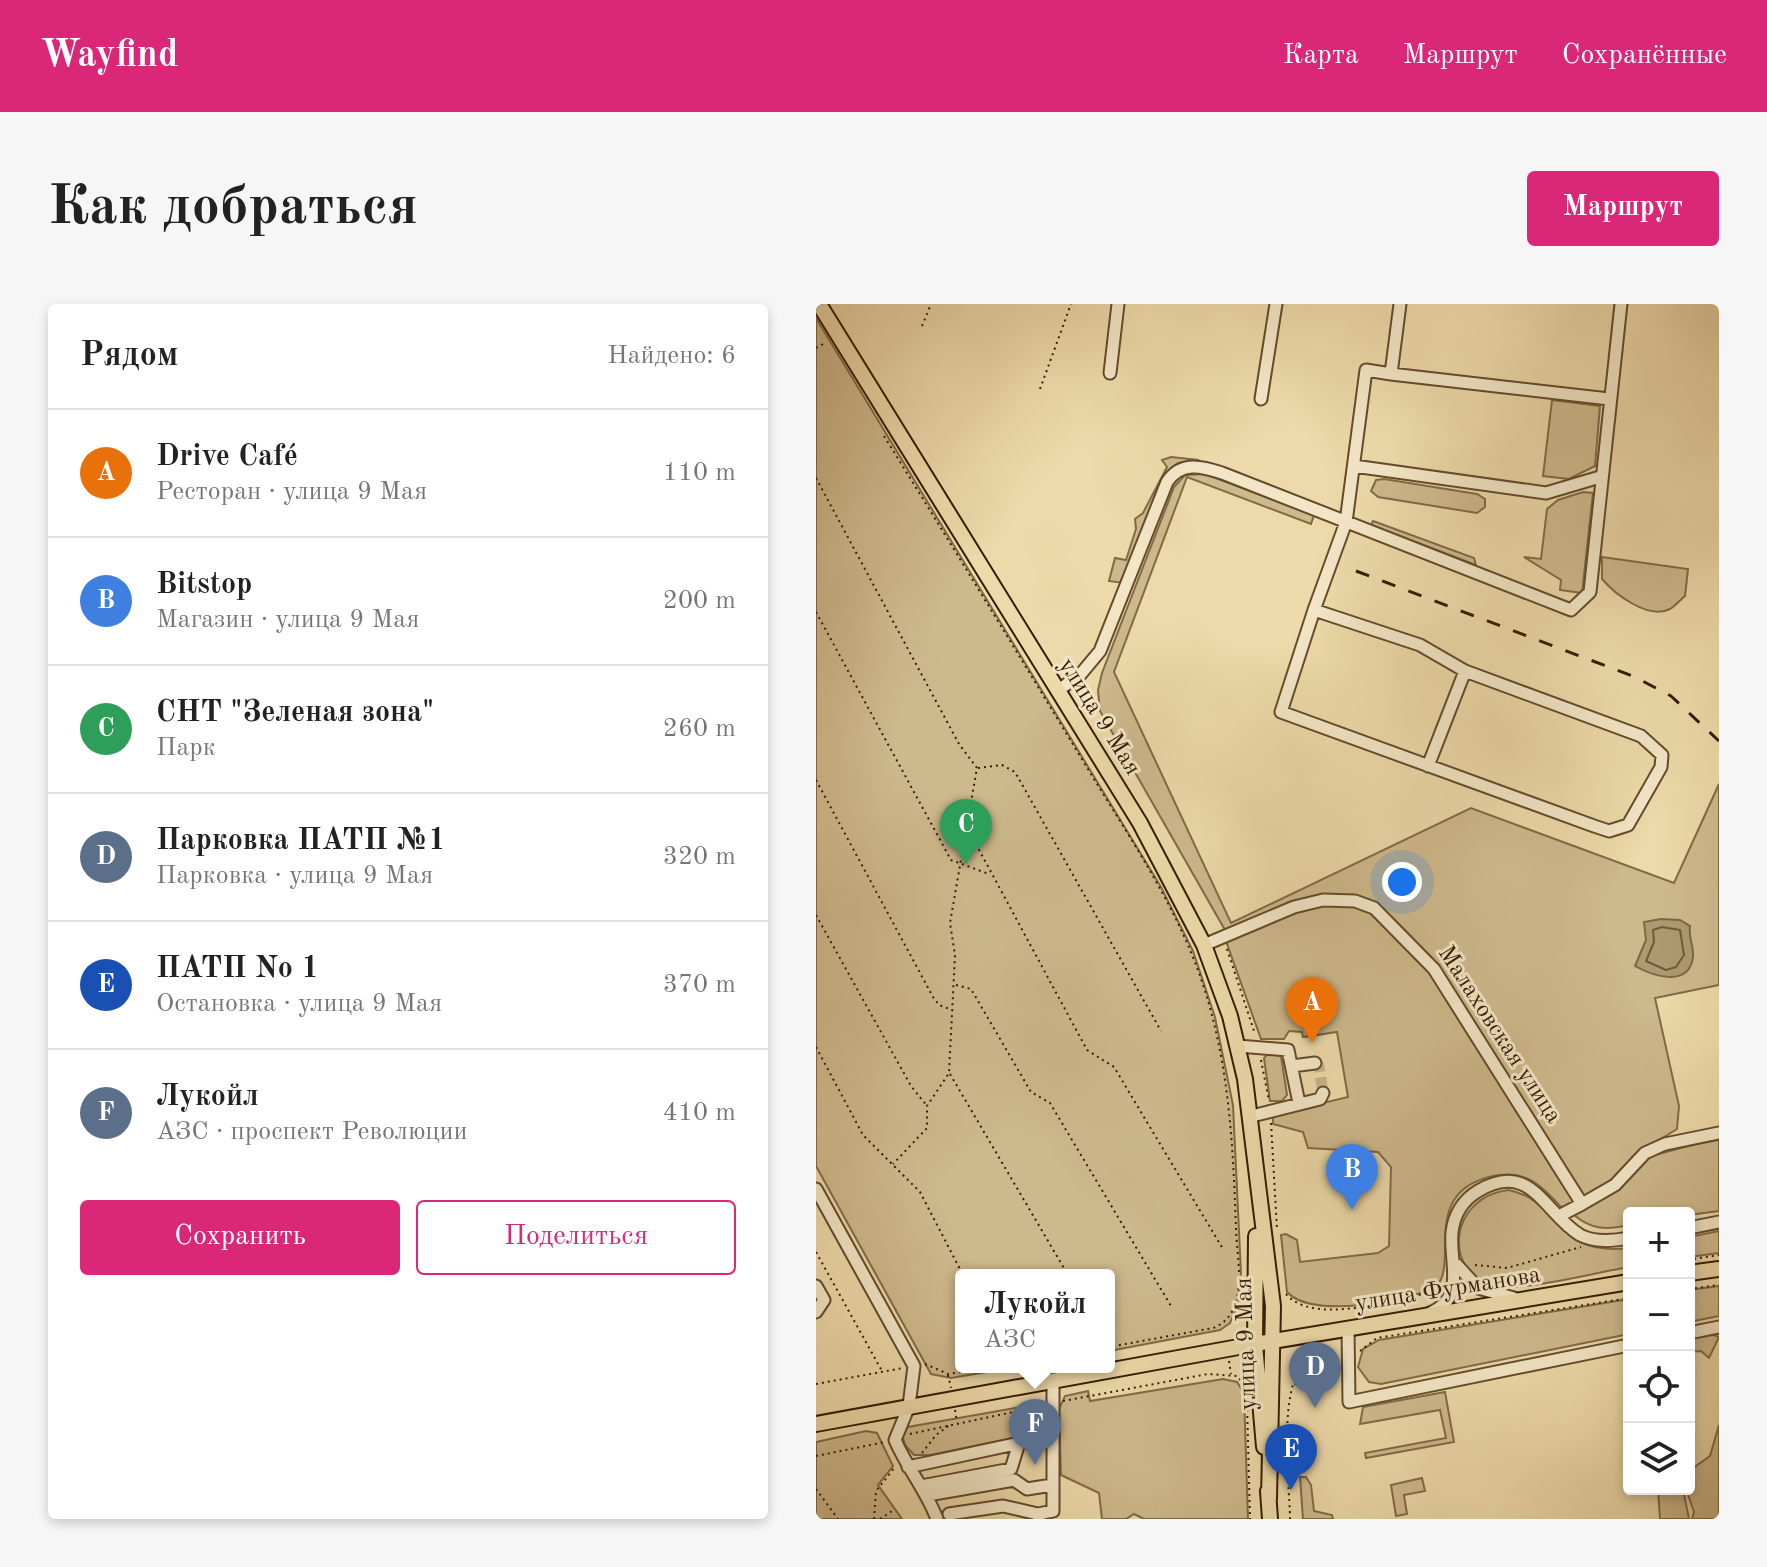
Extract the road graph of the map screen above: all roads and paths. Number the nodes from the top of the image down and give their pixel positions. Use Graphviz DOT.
graph roads {
  1 [pos="819,304"];
  2 [pos="931,304"];
  3 [pos="1071,304"];
  4 [pos="1118,304"];
  5 [pos="1276,304"];
  6 [pos="1400,304"];
  7 [pos="1621,304"];
  8 [pos="922,326"];
  9 [pos="822,333"];
  10 [pos="816,348"];
  11 [pos="1110,373"];
  12 [pos="1391,374"];
  13 [pos="1040,389"];
  14 [pos="1261,399"];
  15 [pos="1609,399"];
  16 [pos="883,433"];
  17 [pos="1354,466"];
  18 [pos="1600,477"];
  19 [pos="816,478"];
  20 [pos="1346,522"];
  21 [pos="1314,610"];
  22 [pos="816,612"];
  23 [pos="1465,671"];
  24 [pos="1057,691"];
  25 [pos="1428,766"];
  26 [pos="977,768"];
  27 [pos="816,780"];
  28 [pos="963,837"];
  29 [pos="959,863"];
  30 [pos="991,875"];
  31 [pos="816,915"];
  32 [pos="1222,937"];
  33 [pos="1204,945"];
  34 [pos="954,985"];
  35 [pos="952,1010"];
  36 [pos="1161,1031"];
  37 [pos="1238,1046"];
  38 [pos="816,1047"];
  39 [pos="1259,1047"];
  40 [pos="1315,1063"];
  41 [pos="1292,1066"];
  42 [pos="949,1073"];
  43 [pos="1323,1093"];
  44 [pos="1299,1103"];
  45 [pos="927,1106"];
  46 [pos="1270,1109"];
  47 [pos="1252,1116"];
  48 [pos="1719,1133"];
  49 [pos="893,1164"];
  50 [pos="1257,1188"];
  51 [pos="816,1189"];
  52 [pos="1582,1204"];
  53 [pos="1559,1216"];
  54 [pos="1719,1222"];
  55 [pos="1695,1227"];
  56 [pos="1278,1236"];
  57 [pos="1623,1238"];
  58 [pos="1596,1240"];
  59 [pos="1223,1249"];
  60 [pos="816,1252"];
  61 [pos="1719,1255"];
  62 [pos="1695,1258"];
  63 [pos="1455,1263"];
  64 [pos="960,1269"];
  65 [pos="1064,1269"];
  66 [pos="1719,1269"];
  67 [pos="1695,1272"];
  68 [pos="1623,1283"];
  69 [pos="1719,1285"];
  70 [pos="816,1286"];
  71 [pos="1283,1288"];
  72 [pos="1695,1288"];
  73 [pos="1527,1299"];
  74 [pos="1623,1299"];
  75 [pos="1171,1306"];
  76 [pos="816,1312"];
  77 [pos="1425,1315"];
  78 [pos="1719,1327"];
  79 [pos="1348,1329"];
  80 [pos="1695,1332"];
  81 [pos="1274,1341"];
  82 [pos="1255,1344"];
  83 [pos="1115,1346"];
  84 [pos="1623,1346"];
  85 [pos="1358,1354"];
  86 [pos="914,1366"];
  87 [pos="1115,1368"];
  88 [pos="1348,1369"];
  89 [pos="882,1372"];
  90 [pos="955,1373"];
  91 [pos="1088,1373"];
  92 [pos="1053,1379"];
  93 [pos="816,1384"];
  94 [pos="1052,1404"];
  95 [pos="909,1406"];
  96 [pos="816,1424"];
  97 [pos="1052,1436"];
  98 [pos="895,1440"];
  99 [pos="1019,1443"];
  100 [pos="816,1456"];
  101 [pos="908,1467"];
  102 [pos="1052,1485"];
  103 [pos="816,1489"];
  104 [pos="925,1491"];
  105 [pos="1269,1499"];
  106 [pos="895,1509"];
  107 [pos="946,1517"];
  108 [pos="1039,1517"];
  109 [pos="838,1519"];
  110 [pos="880,1519"];
  111 [pos="1250,1519"];
  112 [pos="1270,1519"];
  113 [pos="1290,1519"];
  1 -- 24 [label="main road, улица 9 Мая"];
  2 -- 8 [label="path"];
  3 -- 13 [label="path"];
  4 -- 11 [label="street"];
  5 -- 14 [label="street"];
  6 -- 12 [label="street"];
  7 -- 15 [label="street"];
  9 -- 10 [label="path"];
  12 -- 15 [label="street"];
  12 -- 17 [label="street"];
  15 -- 18 [label="street"];
  16 -- 83 [label="path"];
  17 -- 18 [label="street"];
  17 -- 20 [label="street"];
  18 -- 20 [label="street"];
  19 -- 26 [label="path"];
  20 -- 21 [label="street"];
  20 -- 24 [label="street"];
  21 -- 23 [label="street"];
  21 -- 25 [label="street"];
  22 -- 29 [label="path"];
  23 -- 25 [label="street"];
  23 -- 25 [label="street"];
  24 -- 33 [label="main road, улица 9 Мая"];
  26 -- 28 [label="path"];
  26 -- 36 [label="path"];
  27 -- 35 [label="path"];
  28 -- 29 [label="path"];
  28 -- 30 [label="path"];
  29 -- 30 [label="path"];
  29 -- 34 [label="path"];
  30 -- 59 [label="path"];
  31 -- 45 [label="path"];
  32 -- 33 [label="street, Малаховская улица"];
  32 -- 39 [label="path"];
  32 -- 52 [label="street, Малаховская улица"];
  33 -- 37 [label="main road, улица 9 Мая"];
  34 -- 35 [label="path"];
  34 -- 75 [label="path"];
  35 -- 42 [label="path"];
  37 -- 39 [label="street"];
  37 -- 47 [label="main road, улица 9 Мая"];
  38 -- 49 [label="path"];
  39 -- 41 [label="street"];
  39 -- 46 [label="path"];
  40 -- 41 [label="street"];
  41 -- 44 [label="street"];
  42 -- 45 [label="path"];
  42 -- 65 [label="path"];
  43 -- 44 [label="street"];
  44 -- 46 [label="street"];
  45 -- 49 [label="path"];
  46 -- 47 [label="street"];
  46 -- 56 [label="path"];
  47 -- 50 [label="main road, улица 9 Мая"];
  48 -- 52 [label="street"];
  49 -- 64 [label="path"];
  50 -- 81 [label="main road, улица 9 Мая"];
  50 -- 82 [label="main road, улица 9 Мая"];
  51 -- 86 [label="street"];
  52 -- 53 [label="street"];
  53 -- 58 [label="street"];
  53 -- 63 [label="street"];
  54 -- 55 [label="street"];
  57 -- 58 [label="street"];
  58 -- 63 [label="path"];
  60 -- 89 [label="path"];
  61 -- 62 [label="path"];
  63 -- 71 [label="path"];
  63 -- 73 [label="street"];
  63 -- 77 [label="street"];
  66 -- 67 [label="main road"];
  68 -- 73 [label="main road, улица Фурманова"];
  69 -- 72 [label="path"];
  70 -- 76 [label="street"];
  73 -- 77 [label="main road, улица Фурманова"];
  74 -- 85 [label="path"];
  77 -- 79 [label="main road, улица Фурманова"];
  78 -- 80 [label="street"];
  79 -- 81 [label="main road, улица Фурманова"];
  79 -- 88 [label="street"];
  81 -- 82 [label="main road, улица Фурманова"];
  81 -- 105 [label="main road, улица 9 Мая"];
  82 -- 87 [label="main road, улица Фурманова"];
  82 -- 105 [label="main road, улица 9 Мая"];
  84 -- 88 [label="street"];
  86 -- 89 [label="path"];
  86 -- 90 [label="path"];
  86 -- 95 [label="street"];
  88 -- 113 [label="path"];
  89 -- 93 [label="path"];
  91 -- 92 [label="main road, улица Фурманова"];
  92 -- 94 [label="street"];
  92 -- 95 [label="main road, улица Фурманова"];
  94 -- 97 [label="street"];
  94 -- 98 [label="path"];
  94 -- 111 [label="path"];
  95 -- 96 [label="main road, улица Фурманова"];
  95 -- 98 [label="street"];
  97 -- 99 [label="street"];
  97 -- 102 [label="street"];
  98 -- 100 [label="path"];
  98 -- 101 [label="street"];
  99 -- 101 [label="street"];
  99 -- 104 [label="street"];
  101 -- 104 [label="street"];
  102 -- 104 [label="street"];
  102 -- 108 [label="street"];
  103 -- 109 [label="path"];
  104 -- 107 [label="street"];
  105 -- 112 [label="main road, улица 9 Мая"];
  106 -- 110 [label="path"];
  107 -- 108 [label="street"];
}
